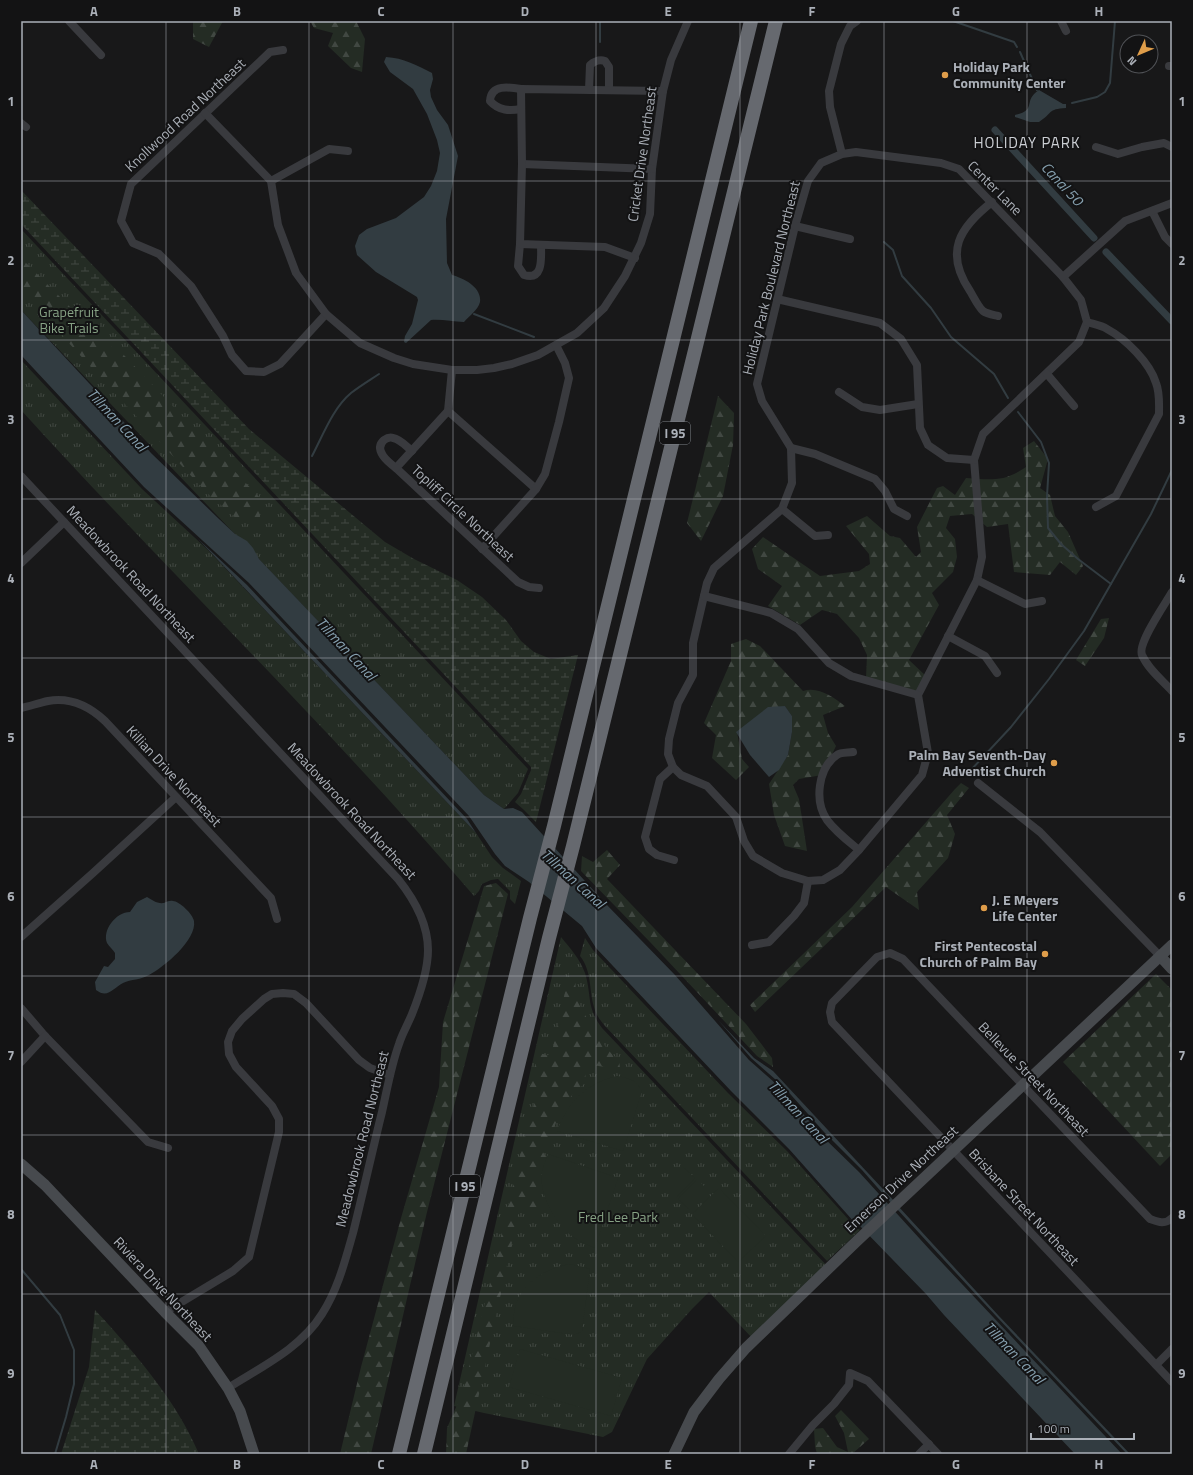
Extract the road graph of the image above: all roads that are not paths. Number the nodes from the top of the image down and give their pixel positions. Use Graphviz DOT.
graph roads {
  1 [pos="69,21"];
  2 [pos="688,21"];
  3 [pos="751,21"];
  4 [pos="776,21"];
  5 [pos="857,21"];
  6 [pos="1061,21"];
  7 [pos="1066,31"];
  8 [pos="283,50"];
  9 [pos="101,55"];
  10 [pos="521,89"];
  11 [pos="589,90"];
  12 [pos="609,90"];
  13 [pos="663,91"];
  14 [pos="521,109"];
  15 [pos="205,113"];
  16 [pos="1172,147"];
  17 [pos="1096,148"];
  18 [pos="348,151"];
  19 [pos="842,154"];
  20 [pos="522,164"];
  21 [pos="652,169"];
  22 [pos="271,181"];
  23 [pos="992,202"];
  24 [pos="1172,203"];
  25 [pos="1152,211"];
  26 [pos="795,226"];
  27 [pos="850,239"];
  28 [pos="520,244"];
  29 [pos="1172,244"];
  30 [pos="541,245"];
  31 [pos="635,258"];
  32 [pos="1063,277"];
  33 [pos="777,299"];
  34 [pos="326,314"];
  35 [pos="998,316"];
  36 [pos="1087,322"];
  37 [pos="556,346"];
  38 [pos="452,370"];
  39 [pos="1047,374"];
  40 [pos="839,392"];
  41 [pos="918,404"];
  42 [pos="1074,406"];
  43 [pos="448,410"];
  44 [pos="791,448"];
  45 [pos="412,451"];
  46 [pos="974,460"];
  47 [pos="396,468"];
  48 [pos="21,476"];
  49 [pos="536,489"];
  50 [pos="1096,507"];
  51 [pos="782,509"];
  52 [pos="907,516"];
  53 [pos="64,522"];
  54 [pos="828,535"];
  55 [pos="482,549"];
  56 [pos="21,563"];
  57 [pos="977,580"];
  58 [pos="539,588"];
  59 [pos="1172,592"];
  60 [pos="704,596"];
  61 [pos="1042,601"];
  62 [pos="948,636"];
  63 [pos="997,673"];
  64 [pos="1172,691"];
  65 [pos="918,695"];
  66 [pos="21,708"];
  67 [pos="852,752"];
  68 [pos="673,767"];
  69 [pos="978,783"];
  70 [pos="176,797"];
  71 [pos="859,850"];
  72 [pos="674,860"];
  73 [pos="808,881"];
  74 [pos="277,919"];
  75 [pos="21,937"];
  76 [pos="752,945"];
  77 [pos="1172,945"];
  78 [pos="890,953"];
  79 [pos="1160,956"];
  80 [pos="1172,969"];
  81 [pos="21,1008"];
  82 [pos="45,1036"];
  83 [pos="21,1062"];
  84 [pos="390,1075"];
  85 [pos="1023,1086"];
  86 [pos="168,1148"];
  87 [pos="953,1151"];
  88 [pos="21,1164"];
  89 [pos="1172,1218"];
  90 [pos="165,1312"];
  91 [pos="1172,1349"];
  92 [pos="1156,1365"];
  93 [pos="1172,1382"];
  94 [pos="228,1388"];
  95 [pos="929,1444"];
  96 [pos="254,1454"];
  97 [pos="399,1454"];
  98 [pos="424,1454"];
  99 [pos="674,1454"];
  100 [pos="789,1454"];
  101 [pos="919,1454"];
  102 [pos="938,1454"];
  1 -- 9 [label="street"];
  2 -- 13 [label="street, Cricket Drive Northeast"];
  3 -- 97 [label="highway, I 95"];
  4 -- 98 [label="highway, I 95"];
  5 -- 19 [label="street"];
  6 -- 7 [label="street"];
  8 -- 15 [label="street, Knollwood Road Northeast"];
  10 -- 11 [label="street"];
  10 -- 14 [label="street"];
  10 -- 14 [label="street"];
  11 -- 12 [label="street"];
  11 -- 12 [label="street"];
  12 -- 13 [label="street"];
  13 -- 21 [label="street, Cricket Drive Northeast"];
  14 -- 20 [label="street"];
  15 -- 22 [label="street"];
  15 -- 34 [label="street, Knollwood Road Northeast"];
  16 -- 17 [label="street"];
  18 -- 22 [label="street"];
  19 -- 23 [label="street, Center Lane"];
  19 -- 26 [label="street, Holiday Park Boulevard Northeast"];
  20 -- 21 [label="street"];
  20 -- 28 [label="street"];
  21 -- 31 [label="street, Cricket Drive Northeast"];
  22 -- 34 [label="street, Cricket Drive Northeast"];
  23 -- 32 [label="street, Center Lane"];
  23 -- 35 [label="street"];
  24 -- 25 [label="street"];
  25 -- 29 [label="street"];
  25 -- 32 [label="street"];
  26 -- 27 [label="street"];
  26 -- 33 [label="street, Holiday Park Boulevard Northeast"];
  28 -- 30 [label="street"];
  28 -- 30 [label="street"];
  30 -- 31 [label="street"];
  31 -- 37 [label="street, Cricket Drive Northeast"];
  32 -- 36 [label="street"];
  33 -- 41 [label="street"];
  33 -- 44 [label="street, Holiday Park Boulevard Northeast"];
  34 -- 38 [label="street, Cricket Drive Northeast"];
  36 -- 39 [label="street"];
  36 -- 50 [label="street"];
  37 -- 38 [label="street, Cricket Drive Northeast"];
  37 -- 49 [label="street"];
  38 -- 43 [label="street"];
  39 -- 42 [label="street"];
  39 -- 46 [label="street"];
  40 -- 41 [label="street"];
  41 -- 46 [label="street"];
  43 -- 45 [label="street, Topliff Circle Northeast"];
  43 -- 49 [label="street"];
  44 -- 51 [label="street"];
  44 -- 52 [label="street"];
  45 -- 47 [label="street, Topliff Circle Northeast"];
  45 -- 47 [label="street"];
  46 -- 57 [label="street"];
  47 -- 55 [label="street, Topliff Circle Northeast"];
  48 -- 53 [label="street, Meadowbrook Road Northeast"];
  49 -- 55 [label="street"];
  51 -- 54 [label="street"];
  51 -- 60 [label="street"];
  53 -- 56 [label="street"];
  53 -- 84 [label="street, Meadowbrook Road Northeast"];
  55 -- 58 [label="street, Topliff Circle Northeast"];
  57 -- 61 [label="street"];
  57 -- 62 [label="street"];
  59 -- 64 [label="street"];
  60 -- 65 [label="street"];
  60 -- 68 [label="street"];
  62 -- 63 [label="street"];
  62 -- 65 [label="street"];
  65 -- 71 [label="street"];
  66 -- 70 [label="street, Killian Drive Northeast"];
  67 -- 71 [label="street"];
  68 -- 72 [label="street"];
  68 -- 73 [label="street"];
  69 -- 79 [label="street"];
  70 -- 74 [label="street, Killian Drive Northeast"];
  70 -- 75 [label="street"];
  71 -- 73 [label="street"];
  73 -- 76 [label="street"];
  77 -- 79 [label="street, Emerson Drive Northeast"];
  78 -- 85 [label="street, Bellevue Street Northeast"];
  78 -- 87 [label="street, Brisbane Street Northeast"];
  79 -- 80 [label="street"];
  79 -- 85 [label="street, Emerson Drive Northeast"];
  81 -- 82 [label="street"];
  82 -- 83 [label="street"];
  82 -- 86 [label="street"];
  84 -- 90 [label="street"];
  84 -- 94 [label="street, Meadowbrook Road Northeast"];
  85 -- 87 [label="street, Emerson Drive Northeast"];
  85 -- 89 [label="street, Bellevue Street Northeast"];
  87 -- 92 [label="street, Brisbane Street Northeast"];
  87 -- 99 [label="street, Emerson Drive Northeast"];
  88 -- 90 [label="street, Riviera Drive Northeast"];
  90 -- 94 [label="street, Riviera Drive Northeast"];
  91 -- 92 [label="street"];
  92 -- 93 [label="street, Brisbane Street Northeast"];
  94 -- 96 [label="street, Riviera Drive Northeast"];
  95 -- 100 [label="street"];
  95 -- 101 [label="street"];
  95 -- 102 [label="street"];
}
